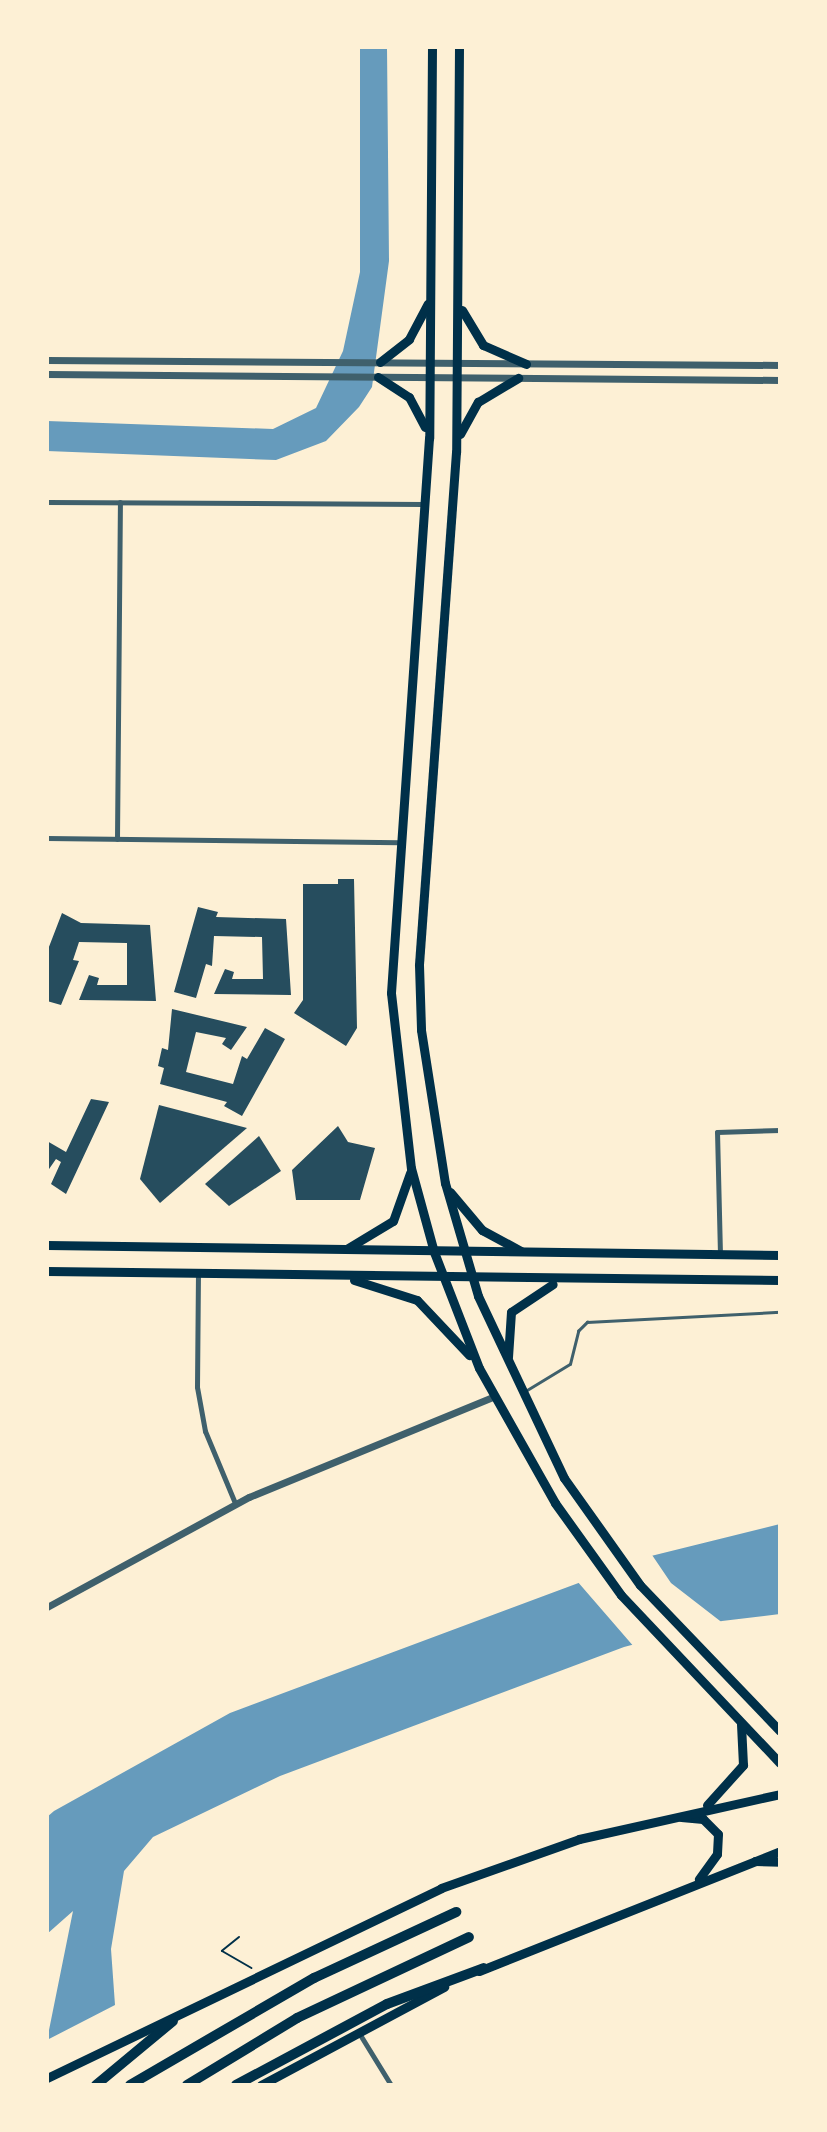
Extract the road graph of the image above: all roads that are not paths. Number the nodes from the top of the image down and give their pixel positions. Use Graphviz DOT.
graph roads {
  1 [pos="432,47"];
  2 [pos="459,47"];
  3 [pos="431,285"];
  4 [pos="459,300"];
  5 [pos="47,360"];
  6 [pos="380,362"];
  7 [pos="430,363"];
  8 [pos="458,364"];
  9 [pos="526,364"];
  10 [pos="780,365"];
  11 [pos="47,374"];
  12 [pos="378,377"];
  13 [pos="458,378"];
  14 [pos="517,378"];
  15 [pos="429,379"];
  16 [pos="780,380"];
  17 [pos="429,439"];
  18 [pos="456,453"];
  19 [pos="47,502"];
  20 [pos="120,502"];
  21 [pos="424,504"];
  22 [pos="47,838"];
  23 [pos="117,839"];
  24 [pos="399,842"];
  25 [pos="780,1130"];
  26 [pos="411,1168"];
  27 [pos="445,1184"];
  28 [pos="47,1245"];
  29 [pos="340,1251"];
  30 [pos="434,1252"];
  31 [pos="463,1252"];
  32 [pos="720,1254"];
  33 [pos="543,1255"];
  34 [pos="780,1255"];
  35 [pos="47,1271"];
  36 [pos="198,1272"];
  37 [pos="342,1277"];
  38 [pos="443,1278"];
  39 [pos="472,1279"];
  40 [pos="780,1280"];
  41 [pos="562,1281"];
  42 [pos="780,1312"];
  43 [pos="479,1368"];
  44 [pos="516,1382"];
  45 [pos="521,1392"];
  46 [pos="493,1397"];
  47 [pos="235,1503"];
  48 [pos="47,1607"];
  49 [pos="739,1722"];
  50 [pos="779,1729"];
  51 [pos="780,1763"];
  52 [pos="780,1794"];
  53 [pos="696,1810"];
  54 [pos="669,1816"];
  55 [pos="780,1851"];
  56 [pos="747,1861"];
  57 [pos="780,1862"];
  58 [pos="697,1880"];
  59 [pos="456,1912"];
  60 [pos="469,1937"];
  61 [pos="484,1968"];
  62 [pos="173,2021"];
  63 [pos="357,2030"];
  64 [pos="47,2078"];
  65 [pos="96,2085"];
  66 [pos="130,2085"];
  67 [pos="187,2085"];
  68 [pos="236,2085"];
  69 [pos="261,2085"];
  70 [pos="391,2085"];
  1 -- 3 [label="main road"];
  2 -- 4 [label="main road"];
  3 -- 6 [label="main road"];
  3 -- 7 [label="main road"];
  4 -- 8 [label="main road"];
  4 -- 9 [label="main road"];
  5 -- 6 [label="street"];
  6 -- 7 [label="street"];
  7 -- 8 [label="street"];
  7 -- 15 [label="main road"];
  8 -- 9 [label="street"];
  8 -- 13 [label="main road"];
  9 -- 10 [label="street"];
  11 -- 12 [label="street"];
  12 -- 15 [label="street"];
  12 -- 17 [label="main road"];
  13 -- 14 [label="street"];
  13 -- 15 [label="street"];
  13 -- 18 [label="main road"];
  14 -- 16 [label="street"];
  14 -- 18 [label="main road"];
  15 -- 17 [label="main road"];
  17 -- 21 [label="main road"];
  18 -- 27 [label="main road"];
  19 -- 20 [label="street"];
  20 -- 21 [label="street"];
  20 -- 23 [label="street"];
  21 -- 24 [label="main road"];
  22 -- 23 [label="street"];
  23 -- 24 [label="street"];
  24 -- 26 [label="main road"];
  25 -- 32 [label="street"];
  26 -- 29 [label="main road"];
  26 -- 30 [label="main road"];
  27 -- 31 [label="main road"];
  27 -- 33 [label="main road"];
  28 -- 29 [label="main road"];
  29 -- 30 [label="main road"];
  30 -- 31 [label="main road"];
  30 -- 38 [label="main road"];
  31 -- 33 [label="main road"];
  31 -- 39 [label="main road"];
  32 -- 33 [label="main road"];
  32 -- 34 [label="main road"];
  35 -- 36 [label="main road"];
  36 -- 37 [label="main road"];
  36 -- 47 [label="street"];
  37 -- 38 [label="main road"];
  37 -- 43 [label="main road"];
  38 -- 39 [label="main road"];
  38 -- 43 [label="main road"];
  39 -- 41 [label="main road"];
  39 -- 44 [label="main road"];
  40 -- 41 [label="main road"];
  41 -- 44 [label="main road"];
  42 -- 45 [label="lane"];
  43 -- 46 [label="main road"];
  44 -- 45 [label="main road"];
  45 -- 50 [label="main road"];
  46 -- 47 [label="street"];
  46 -- 49 [label="main road"];
  47 -- 48 [label="street"];
  49 -- 51 [label="main road"];
  49 -- 53 [label="main road"];
  52 -- 53 [label="main road"];
  53 -- 54 [label="main road"];
  54 -- 58 [label="main road"];
  54 -- 62 [label="main road"];
  55 -- 56 [label="main road"];
  56 -- 57 [label="main road"];
  56 -- 58 [label="main road"];
  58 -- 61 [label="main road"];
  59 -- 66 [label="highway"];
  60 -- 67 [label="highway"];
  61 -- 63 [label="main road"];
  61 -- 68 [label="highway"];
  62 -- 64 [label="main road"];
  62 -- 65 [label="highway"];
  63 -- 69 [label="main road"];
  63 -- 70 [label="street"];
}
